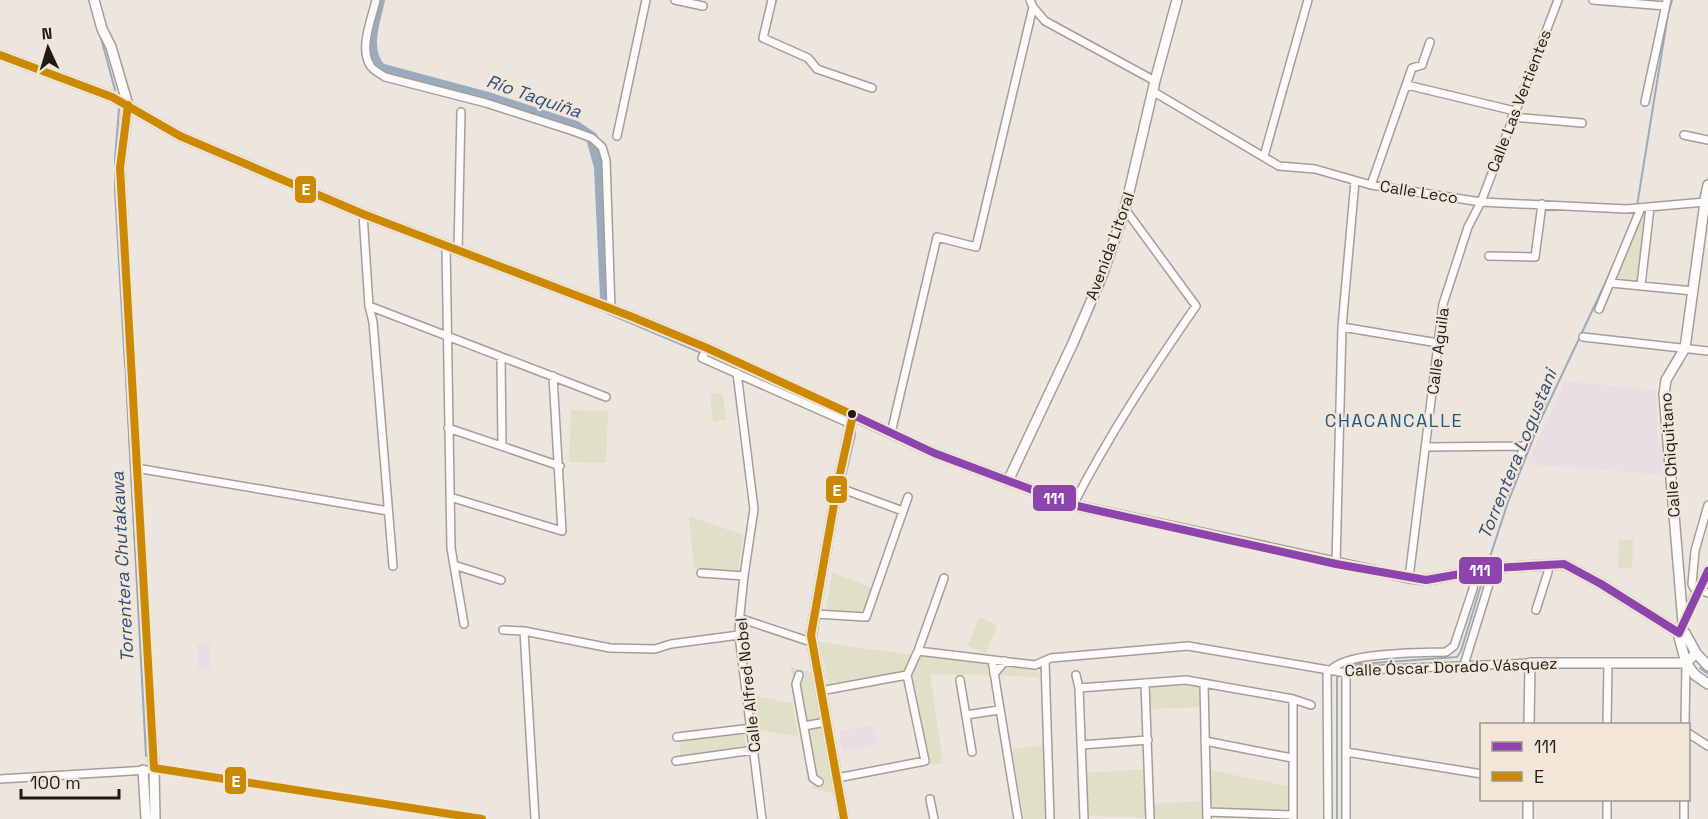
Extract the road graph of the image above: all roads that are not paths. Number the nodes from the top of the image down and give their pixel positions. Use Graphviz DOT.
graph roads {
  1 [pos="94,0"];
  2 [pos="376,0"];
  3 [pos="646,0"];
  4 [pos="675,0"];
  5 [pos="772,0"];
  6 [pos="1178,0"];
  7 [pos="1308,0"];
  8 [pos="1558,0"];
  9 [pos="1593,0"];
  10 [pos="1666,3"];
  11 [pos="1032,4"];
  12 [pos="703,6"];
  13 [pos="1430,42"];
  14 [pos="0,55"];
  15 [pos="1155,81"];
  16 [pos="1407,84"];
  17 [pos="872,88"];
  18 [pos="1154,92"];
  19 [pos="1645,102"];
  20 [pos="125,103"];
  21 [pos="460,112"];
  22 [pos="1513,114"];
  23 [pos="1582,123"];
  24 [pos="1684,135"];
  25 [pos="617,136"];
  26 [pos="1708,140"];
  27 [pos="1264,156"];
  28 [pos="1354,181"];
  29 [pos="1371,185"];
  30 [pos="1708,185"];
  31 [pos="1706,199"];
  32 [pos="1481,202"];
  33 [pos="1542,204"];
  34 [pos="1641,208"];
  35 [pos="1650,208"];
  36 [pos="1125,209"];
  37 [pos="363,214"];
  38 [pos="446,246"];
  39 [pos="458,250"];
  40 [pos="1489,256"];
  41 [pos="1611,283"];
  42 [pos="1641,285"];
  43 [pos="1693,291"];
  44 [pos="369,306"];
  45 [pos="611,309"];
  46 [pos="1599,309"];
  47 [pos="1342,327"];
  48 [pos="447,336"];
  49 [pos="1582,337"];
  50 [pos="1438,343"];
  51 [pos="706,348"];
  52 [pos="1685,348"];
  53 [pos="1708,351"];
  54 [pos="501,357"];
  55 [pos="737,373"];
  56 [pos="553,376"];
  57 [pos="606,397"];
  58 [pos="1540,403"];
  59 [pos="852,420"];
  60 [pos="448,428"];
  61 [pos="891,433"];
  62 [pos="502,446"];
  63 [pos="1525,446"];
  64 [pos="1426,447"];
  65 [pos="560,466"];
  66 [pos="136,468"];
  67 [pos="1008,481"];
  68 [pos="837,487"];
  69 [pos="450,497"];
  70 [pos="908,498"];
  71 [pos="1502,498"];
  72 [pos="1073,505"];
  73 [pos="1708,506"];
  74 [pos="388,511"];
  75 [pos="903,511"];
  76 [pos="1336,564"];
  77 [pos="1548,564"];
  78 [pos="454,565"];
  79 [pos="393,566"];
  80 [pos="1484,570"];
  81 [pos="1708,571"];
  82 [pos="701,573"];
  83 [pos="744,576"];
  84 [pos="944,578"];
  85 [pos="1409,578"];
  86 [pos="501,580"];
  87 [pos="1704,591"];
  88 [pos="1536,610"];
  89 [pos="815,614"];
  90 [pos="739,618"];
  91 [pos="1683,622"];
  92 [pos="464,624"];
  93 [pos="503,630"];
  94 [pos="524,631"];
  95 [pos="1679,633"];
  96 [pos="740,635"];
  97 [pos="811,642"];
  98 [pos="918,651"];
  99 [pos="1696,653"];
  100 [pos="992,660"];
  101 [pos="1005,661"];
  102 [pos="1045,661"];
  103 [pos="1530,663"];
  104 [pos="1686,663"];
  105 [pos="1608,664"];
  106 [pos="1464,665"];
  107 [pos="1708,666"];
  108 [pos="1336,671"];
  109 [pos="994,674"];
  110 [pos="799,675"];
  111 [pos="907,675"];
  112 [pos="1076,675"];
  113 [pos="960,680"];
  114 [pos="1145,683"];
  115 [pos="1204,684"];
  116 [pos="1708,684"];
  117 [pos="1079,688"];
  118 [pos="820,691"];
  119 [pos="1293,699"];
  120 [pos="1311,705"];
  121 [pos="999,710"];
  122 [pos="966,715"];
  123 [pos="826,722"];
  124 [pos="1529,723"];
  125 [pos="1607,723"];
  126 [pos="1685,723"];
  127 [pos="804,726"];
  128 [pos="752,728"];
  129 [pos="1690,734"];
  130 [pos="676,737"];
  131 [pos="1148,740"];
  132 [pos="1205,741"];
  133 [pos="1081,745"];
  134 [pos="1708,746"];
  135 [pos="754,750"];
  136 [pos="972,752"];
  137 [pos="1346,752"];
  138 [pos="1292,758"];
  139 [pos="676,761"];
  140 [pos="149,769"];
  141 [pos="1480,774"];
  142 [pos="837,778"];
  143 [pos="0,779"];
  144 [pos="819,782"];
  145 [pos="930,799"];
  146 [pos="1528,801"];
  147 [pos="1607,801"];
  148 [pos="1684,801"];
  149 [pos="1210,815"];
  150 [pos="1290,817"];
  151 [pos="146,819"];
  152 [pos="155,819"];
  153 [pos="482,819"];
  154 [pos="535,819"];
  155 [pos="762,819"];
  156 [pos="844,819"];
  157 [pos="934,819"];
  158 [pos="1018,819"];
  159 [pos="1050,819"];
  160 [pos="1084,819"];
  161 [pos="1150,819"];
  162 [pos="1328,819"];
  163 [pos="1346,819"];
  164 [pos="1528,819"];
  165 [pos="1607,819"];
  166 [pos="1684,819"];
  1 -- 20 [label="street"];
  2 -- 45 [label="street"];
  3 -- 25 [label="street"];
  4 -- 12 [label="street"];
  5 -- 17 [label="street"];
  6 -- 15 [label="street, Avenida Litoral"];
  7 -- 27 [label="street"];
  8 -- 22 [label="street, Calle Las Vertientes"];
  9 -- 10 [label="street"];
  10 -- 19 [label="street"];
  11 -- 15 [label="street"];
  11 -- 61 [label="street"];
  13 -- 16 [label="street"];
  14 -- 20 [label="street"];
  15 -- 18 [label="street, Avenida Litoral"];
  16 -- 22 [label="street"];
  16 -- 29 [label="street"];
  18 -- 27 [label="street, Calle Leco"];
  18 -- 36 [label="street, Avenida Litoral"];
  20 -- 37 [label="street"];
  20 -- 66 [label="street"];
  21 -- 39 [label="street"];
  22 -- 23 [label="street"];
  22 -- 32 [label="street, Calle Las Vertientes"];
  24 -- 26 [label="street"];
  27 -- 28 [label="street, Calle Leco"];
  28 -- 29 [label="street, Calle Leco"];
  28 -- 47 [label="street"];
  29 -- 32 [label="street, Calle Leco"];
  30 -- 31 [label="street, Calle Chiquitano"];
  31 -- 35 [label="street, Calle Leco"];
  31 -- 43 [label="street, Calle Chiquitano"];
  32 -- 33 [label="street, Calle Leco"];
  32 -- 50 [label="street, Calle Aguila"];
  33 -- 34 [label="street, Calle Leco"];
  33 -- 40 [label="street"];
  34 -- 35 [label="street, Calle Leco"];
  34 -- 41 [label="street"];
  35 -- 42 [label="street"];
  36 -- 67 [label="street, Avenida Litoral"];
  36 -- 72 [label="street"];
  37 -- 38 [label="street"];
  37 -- 44 [label="street"];
  38 -- 39 [label="street"];
  38 -- 48 [label="street"];
  39 -- 45 [label="street"];
  41 -- 42 [label="street"];
  41 -- 46 [label="street"];
  42 -- 43 [label="street"];
  43 -- 52 [label="street, Calle Chiquitano"];
  44 -- 48 [label="street"];
  44 -- 74 [label="street"];
  45 -- 51 [label="street"];
  47 -- 50 [label="street"];
  47 -- 76 [label="street"];
  48 -- 54 [label="street"];
  48 -- 60 [label="street"];
  49 -- 52 [label="street"];
  50 -- 64 [label="street, Calle Aguila"];
  51 -- 55 [label="street"];
  51 -- 59 [label="street"];
  52 -- 53 [label="street"];
  52 -- 91 [label="street, Calle Chiquitano"];
  54 -- 56 [label="street"];
  54 -- 62 [label="street"];
  55 -- 59 [label="street"];
  55 -- 83 [label="street, Calle Alfred Nobel"];
  56 -- 57 [label="street"];
  56 -- 65 [label="street"];
  58 -- 63 [label="street"];
  59 -- 61 [label="street"];
  59 -- 68 [label="street"];
  60 -- 62 [label="street"];
  60 -- 69 [label="street"];
  61 -- 67 [label="street"];
  62 -- 65 [label="street"];
  63 -- 64 [label="street"];
  63 -- 71 [label="street"];
  64 -- 85 [label="street, Calle Aguila"];
  65 -- 69 [label="street"];
  66 -- 74 [label="street"];
  66 -- 140 [label="street"];
  67 -- 72 [label="street"];
  68 -- 75 [label="street"];
  68 -- 89 [label="street"];
  69 -- 78 [label="street"];
  70 -- 75 [label="street"];
  72 -- 76 [label="street"];
  73 -- 87 [label="street"];
  74 -- 79 [label="street"];
  75 -- 89 [label="street"];
  76 -- 85 [label="street"];
  77 -- 80 [label="street"];
  77 -- 88 [label="street"];
  77 -- 95 [label="street"];
  78 -- 86 [label="street"];
  78 -- 92 [label="street"];
  80 -- 85 [label="street"];
  80 -- 106 [label="street"];
  80 -- 108 [label="street"];
  81 -- 87 [label="street"];
  82 -- 83 [label="street"];
  83 -- 90 [label="street, Calle Alfred Nobel"];
  84 -- 98 [label="street"];
  87 -- 91 [label="street"];
  89 -- 97 [label="street"];
  90 -- 96 [label="street, Calle Alfred Nobel"];
  90 -- 97 [label="street"];
  91 -- 95 [label="street"];
  93 -- 94 [label="street"];
  94 -- 96 [label="street"];
  94 -- 154 [label="street"];
  95 -- 99 [label="street"];
  95 -- 104 [label="street"];
  96 -- 128 [label="street, Calle Alfred Nobel"];
  97 -- 118 [label="street"];
  98 -- 100 [label="street, Calle Óscar Dorado Vásquez"];
  98 -- 111 [label="street"];
  99 -- 104 [label="street"];
  99 -- 107 [label="street"];
  100 -- 101 [label="street, Calle Óscar Dorado Vásquez"];
  100 -- 109 [label="street"];
  101 -- 102 [label="street, Calle Óscar Dorado Vásquez"];
  101 -- 109 [label="street"];
  102 -- 108 [label="street, Calle Óscar Dorado Vásquez"];
  102 -- 159 [label="street"];
  103 -- 105 [label="street, Calle Óscar Dorado Vásquez"];
  103 -- 106 [label="street, Calle Óscar Dorado Vásquez"];
  103 -- 124 [label="street"];
  104 -- 105 [label="street, Calle Óscar Dorado Vásquez"];
  104 -- 116 [label="street"];
  104 -- 126 [label="street"];
  105 -- 125 [label="street"];
  106 -- 108 [label="street, Calle Óscar Dorado Vásquez"];
  108 -- 137 [label="street"];
  108 -- 162 [label="street"];
  109 -- 121 [label="street"];
  110 -- 127 [label="street"];
  111 -- 118 [label="street"];
  111 -- 142 [label="street"];
  112 -- 117 [label="street"];
  113 -- 122 [label="street"];
  114 -- 115 [label="street"];
  114 -- 117 [label="street"];
  114 -- 131 [label="street"];
  115 -- 119 [label="street"];
  115 -- 132 [label="street"];
  117 -- 133 [label="street"];
  118 -- 123 [label="street"];
  119 -- 120 [label="street"];
  119 -- 138 [label="street"];
  121 -- 122 [label="street"];
  121 -- 158 [label="street"];
  122 -- 136 [label="street"];
  123 -- 127 [label="street"];
  123 -- 142 [label="street"];
  127 -- 144 [label="street"];
  128 -- 130 [label="street"];
  128 -- 135 [label="street, Calle Alfred Nobel"];
  129 -- 134 [label="street"];
  131 -- 133 [label="street"];
  131 -- 161 [label="street"];
  132 -- 138 [label="street"];
  132 -- 149 [label="street"];
  133 -- 160 [label="street"];
  135 -- 139 [label="street"];
  135 -- 155 [label="street, Calle Alfred Nobel"];
  137 -- 141 [label="street"];
  137 -- 163 [label="street"];
  138 -- 150 [label="street"];
  140 -- 143 [label="street"];
  140 -- 151 [label="street"];
  140 -- 152 [label="street"];
  140 -- 153 [label="street"];
  142 -- 156 [label="street"];
  145 -- 157 [label="street"];
  146 -- 164 [label="street"];
  147 -- 165 [label="street"];
  148 -- 166 [label="street"];
  149 -- 150 [label="street"];
}
